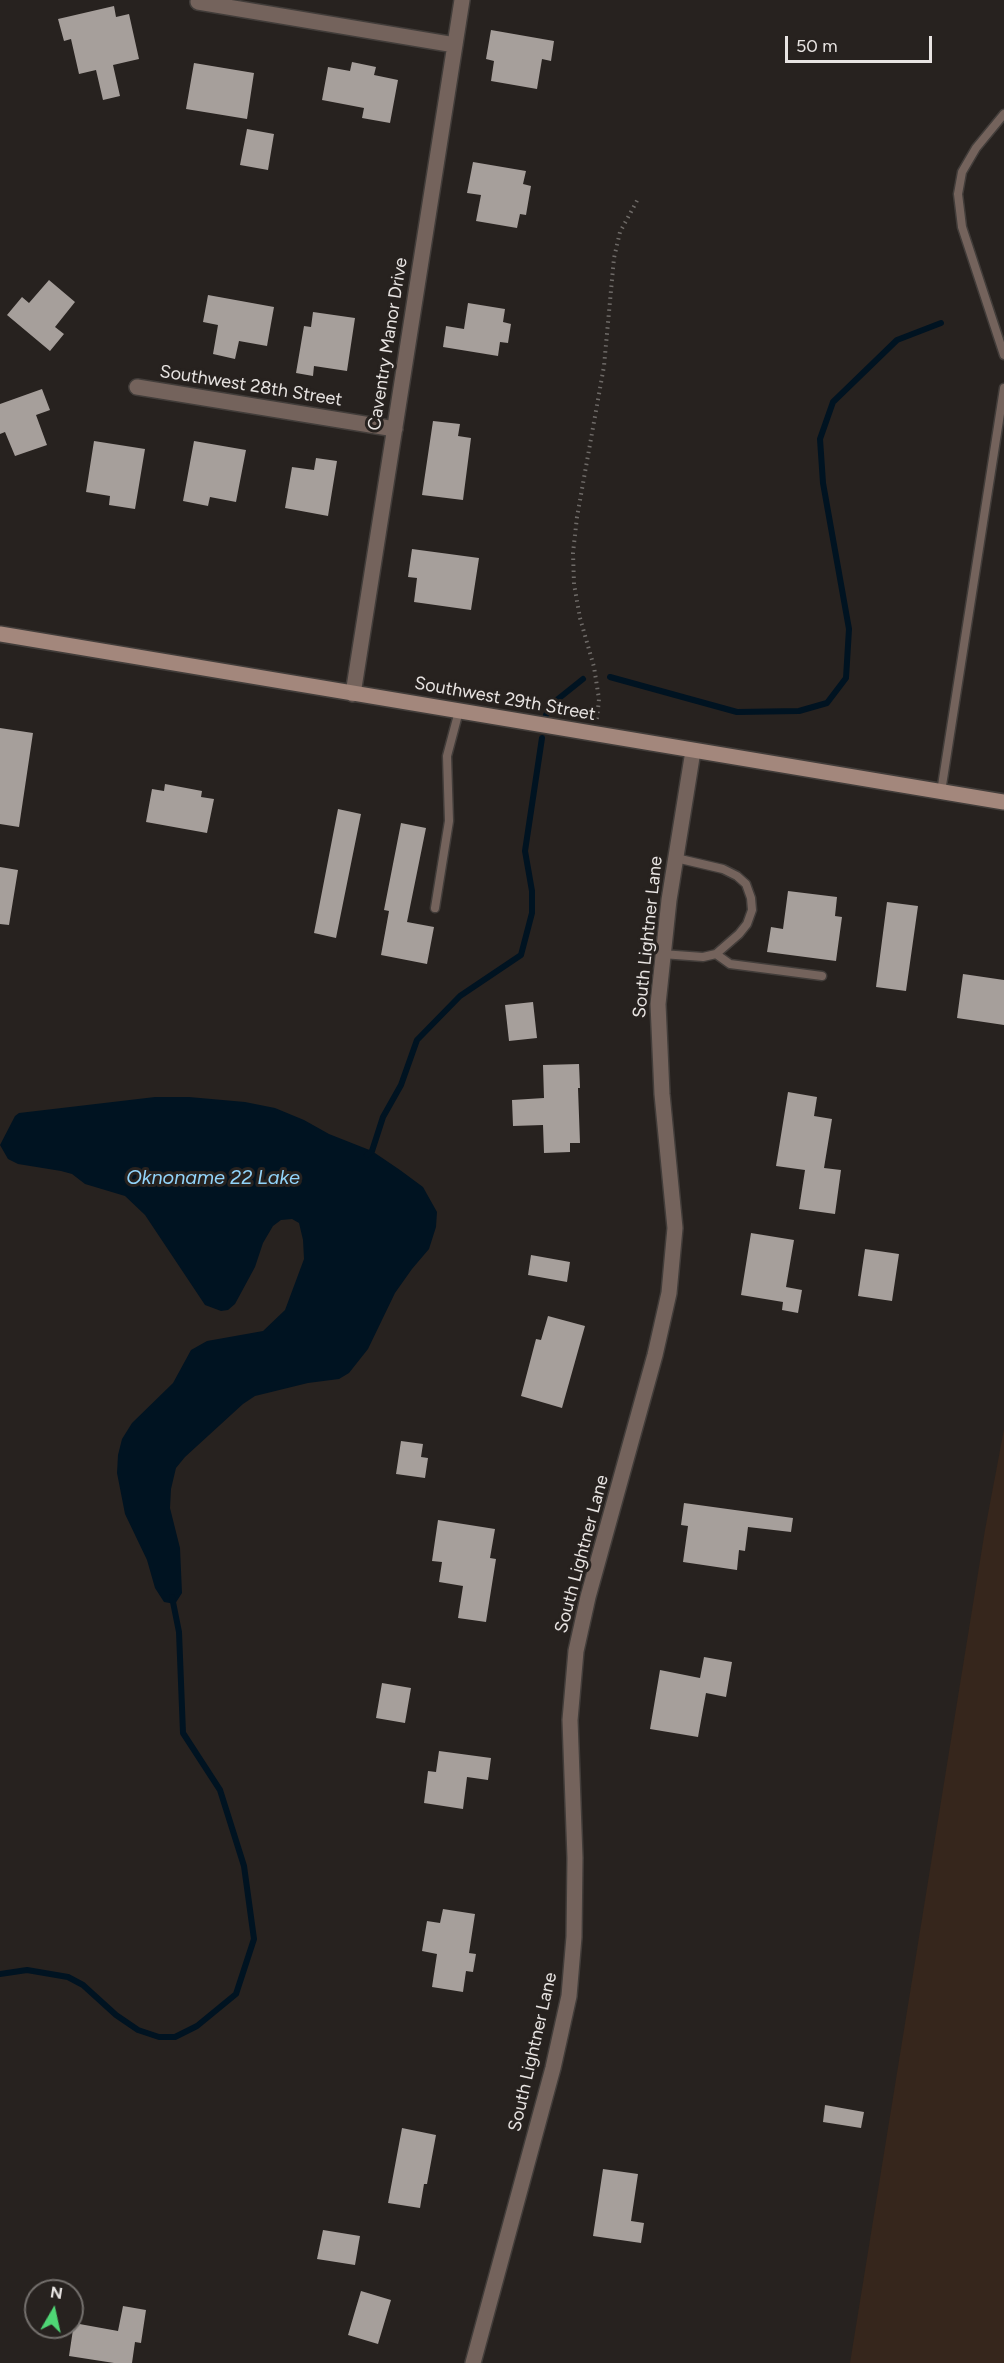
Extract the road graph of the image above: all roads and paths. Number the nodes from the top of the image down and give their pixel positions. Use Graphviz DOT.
graph roads {
  1 [pos="462,0"];
  2 [pos="198,2"];
  3 [pos="455,45"];
  4 [pos="1004,114"];
  5 [pos="639,197"];
  6 [pos="1004,355"];
  7 [pos="137,387"];
  8 [pos="1004,388"];
  9 [pos="395,429"];
  10 [pos="0,634"];
  11 [pos="353,694"];
  12 [pos="459,711"];
  13 [pos="595,734"];
  14 [pos="693,751"];
  15 [pos="940,792"];
  16 [pos="1004,802"];
  17 [pos="675,858"];
  18 [pos="435,908"];
  19 [pos="663,954"];
  20 [pos="716,954"];
  21 [pos="822,976"];
  22 [pos="473,2363"];
  1 -- 3 [label="street, Caventry Manor Drive"];
  2 -- 3 [label="street"];
  3 -- 9 [label="street, Caventry Manor Drive"];
  4 -- 6 [label="lane"];
  5 -- 13 [label="path"];
  7 -- 9 [label="street, Southwest 28th Street"];
  8 -- 15 [label="lane"];
  9 -- 11 [label="street, Caventry Manor Drive"];
  10 -- 11 [label="street, Southwest 29th Street"];
  11 -- 12 [label="street, Southwest 29th Street"];
  12 -- 13 [label="street, Southwest 29th Street"];
  12 -- 18 [label="lane"];
  13 -- 14 [label="street, Southwest 29th Street"];
  14 -- 15 [label="street, Southwest 29th Street"];
  14 -- 17 [label="street, South Lightner Lane"];
  15 -- 16 [label="street, Southwest 29th Street"];
  17 -- 19 [label="street, South Lightner Lane"];
  17 -- 20 [label="lane"];
  19 -- 20 [label="lane"];
  19 -- 22 [label="street, South Lightner Lane"];
  20 -- 21 [label="lane"];
}
